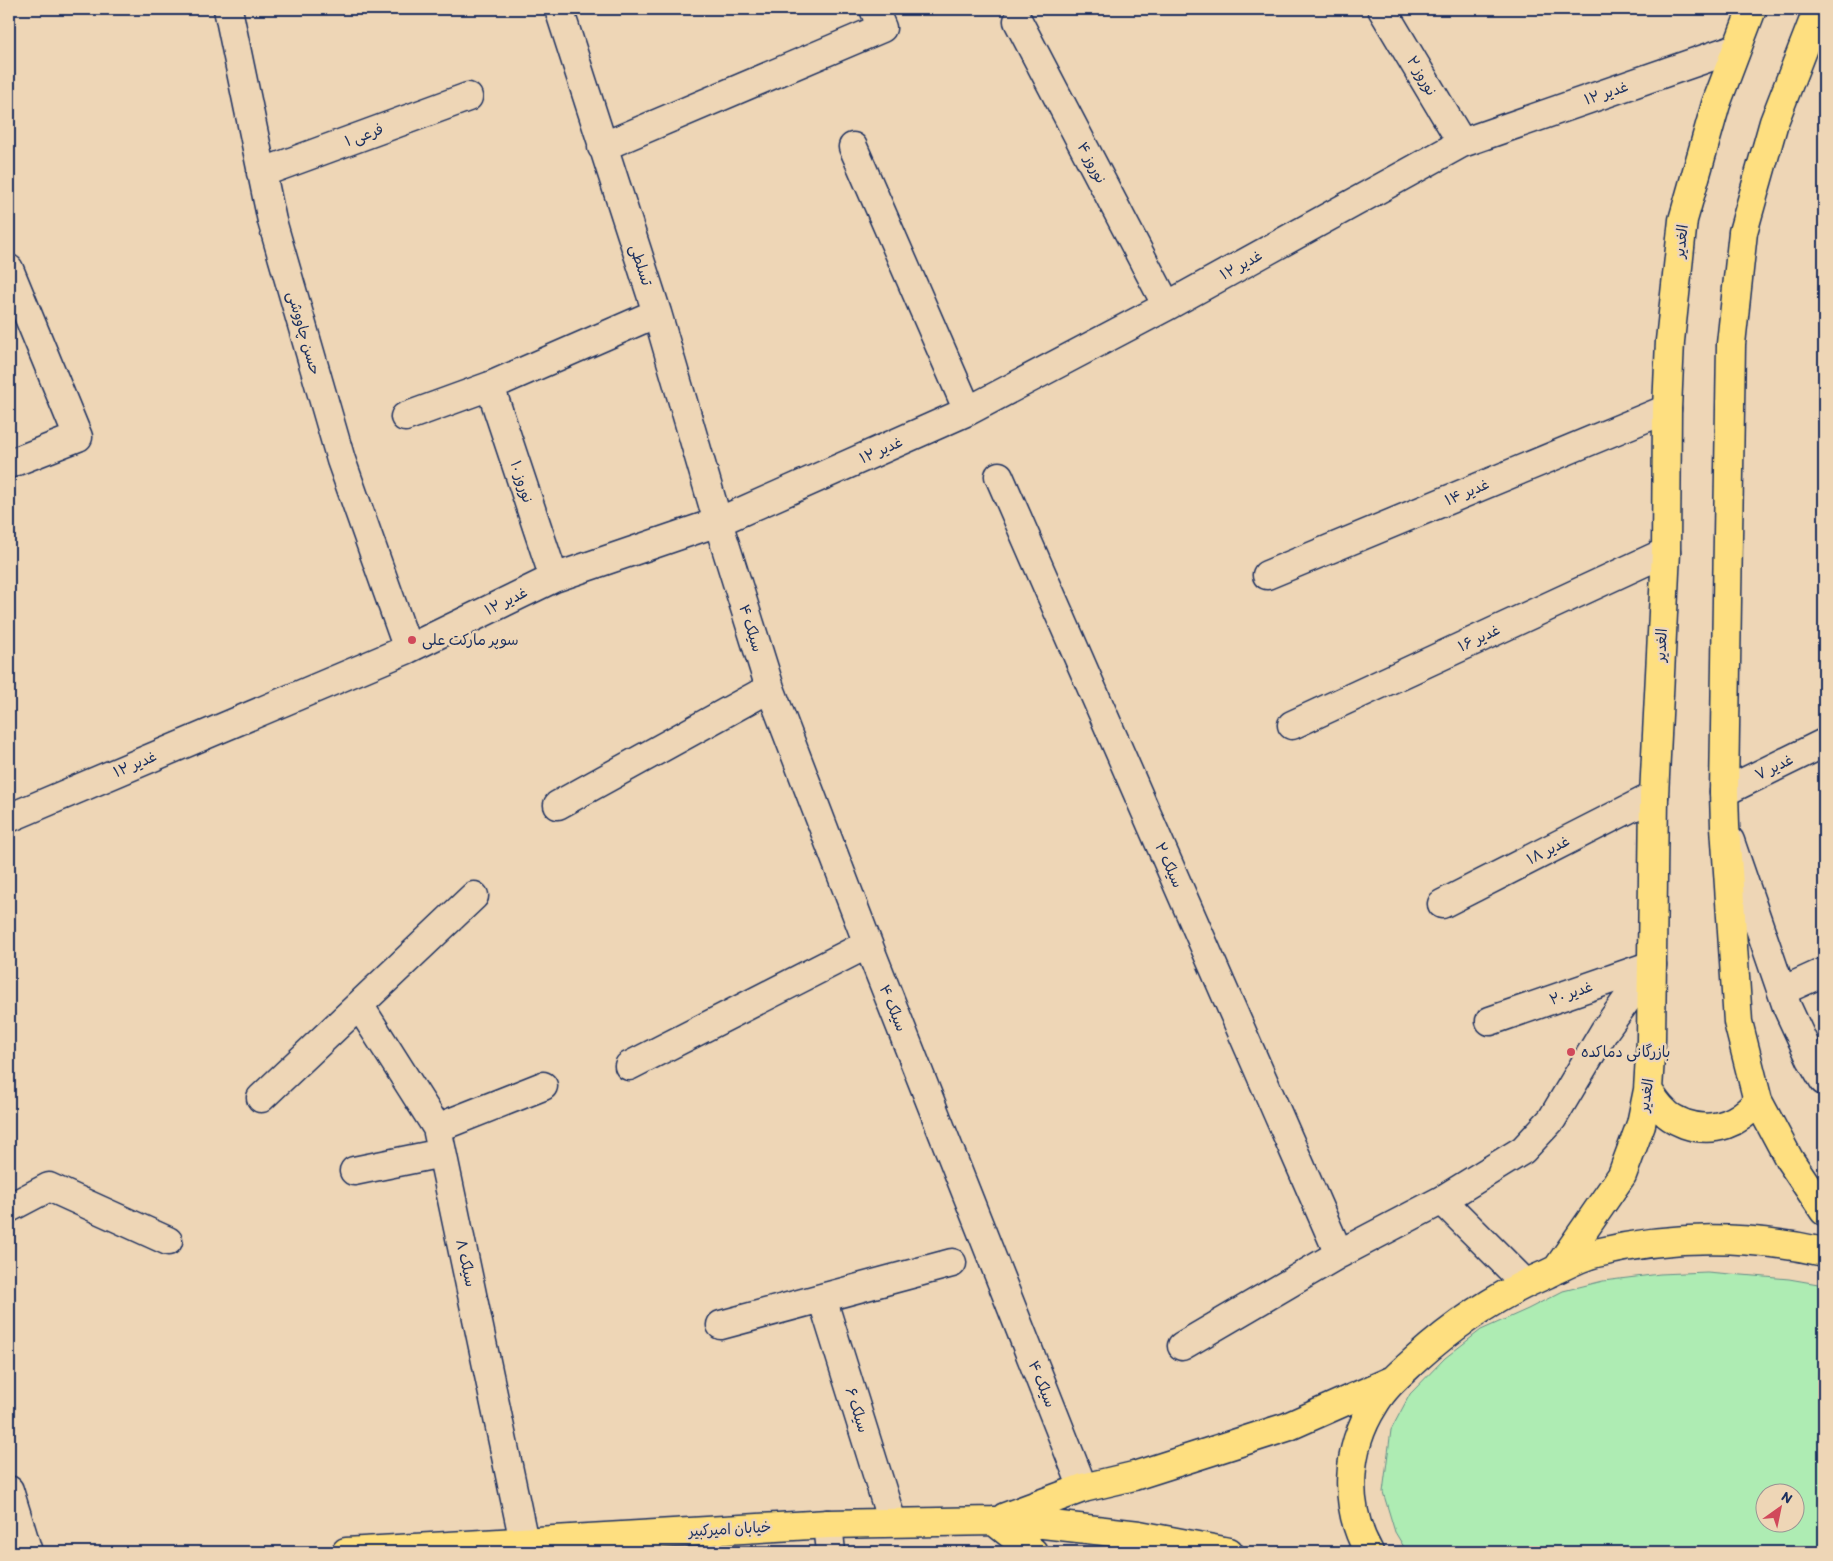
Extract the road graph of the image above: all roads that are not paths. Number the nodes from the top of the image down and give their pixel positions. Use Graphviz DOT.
graph roads {
  1 [pos="228,9"];
  2 [pos="559,9"];
  3 [pos="874,9"];
  4 [pos="1382,9"];
  5 [pos="1752,9"];
  6 [pos="1818,9"];
  7 [pos="1018,21"];
  8 [pos="1736,48"];
  9 [pos="468,97"];
  10 [pos="1462,144"];
  11 [pos="853,146"];
  12 [pos="602,147"];
  13 [pos="261,173"];
  14 [pos="9,269"];
  15 [pos="1167,306"];
  16 [pos="657,313"];
  17 [pos="490,386"];
  18 [pos="1667,408"];
  19 [pos="968,411"];
  20 [pos="405,417"];
  21 [pos="9,464"];
  22 [pos="999,476"];
  23 [pos="718,522"];
  24 [pos="1666,552"];
  25 [pos="1267,575"];
  26 [pos="554,578"];
  27 [pos="408,649"];
  28 [pos="770,688"];
  29 [pos="1292,725"];
  30 [pos="1824,743"];
  31 [pos="1724,792"];
  32 [pos="1654,796"];
  33 [pos="558,805"];
  34 [pos="9,818"];
  35 [pos="1725,826"];
  36 [pos="474,896"];
  37 [pos="1442,904"];
  38 [pos="868,944"];
  39 [pos="1652,965"];
  40 [pos="1824,972"];
  41 [pos="1782,991"];
  42 [pos="359,1004"];
  43 [pos="1490,1021"];
  44 [pos="629,1066"];
  45 [pos="1824,1081"];
  46 [pos="543,1086"];
  47 [pos="1648,1090"];
  48 [pos="261,1098"];
  49 [pos="1758,1101"];
  50 [pos="440,1141"];
  51 [pos="354,1170"];
  52 [pos="1442,1200"];
  53 [pos="9,1208"];
  54 [pos="1824,1211"];
  55 [pos="168,1241"];
  56 [pos="1824,1252"];
  57 [pos="1339,1254"];
  58 [pos="952,1263"];
  59 [pos="1557,1269"];
  60 [pos="1524,1284"];
  61 [pos="822,1298"];
  62 [pos="721,1325"];
  63 [pos="1182,1346"];
  64 [pos="1392,1381"];
  65 [pos="1083,1488"];
  66 [pos="9,1490"];
  67 [pos="994,1521"];
  68 [pos="892,1522"];
  69 [pos="828,1524"];
  70 [pos="9,1542"];
  71 [pos="524,1542"];
  72 [pos="17,1552"];
  73 [pos="28,1552"];
  74 [pos="346,1552"];
  75 [pos="831,1552"];
  76 [pos="1034,1552"];
  77 [pos="1229,1552"];
  78 [pos="1369,1552"];
  1 -- 13 [label="street, حسن چاووشی"];
  2 -- 12 [label="street, تسلطی"];
  3 -- 12 [label="street"];
  4 -- 10 [label="street, نوروز ۲"];
  5 -- 8 [label="main road, الغدیر"];
  6 -- 31 [label="main road"];
  7 -- 15 [label="street, نوروز ۴"];
  8 -- 10 [label="street, غدیر ۱۲"];
  8 -- 18 [label="main road, الغدیر"];
  9 -- 13 [label="street, فرعی ۱"];
  10 -- 15 [label="street, غدیر ۱۲"];
  11 -- 19 [label="street"];
  12 -- 16 [label="street, تسلطی"];
  13 -- 27 [label="street, حسن چاووشی"];
  14 -- 21 [label="street"];
  15 -- 19 [label="street, غدیر ۱۲"];
  16 -- 17 [label="street"];
  16 -- 23 [label="street, تسلطی"];
  17 -- 20 [label="street"];
  17 -- 26 [label="street, نوروز ۱۰"];
  18 -- 24 [label="main road, الغدیر"];
  18 -- 25 [label="street, غدیر ۱۴"];
  19 -- 23 [label="street, غدیر ۱۲"];
  22 -- 57 [label="street, سیلک ۲"];
  23 -- 26 [label="street, غدیر ۱۲"];
  23 -- 28 [label="street, سیلک ۴"];
  24 -- 29 [label="street, غدیر ۱۶"];
  24 -- 32 [label="main road, الغدیر"];
  26 -- 27 [label="street, غدیر ۱۲"];
  27 -- 34 [label="street, غدیر ۱۲"];
  28 -- 33 [label="street"];
  28 -- 38 [label="street, سیلک ۴"];
  30 -- 31 [label="street, غدیر ۷"];
  31 -- 35 [label="main road"];
  32 -- 37 [label="street, غدیر ۱۸"];
  32 -- 39 [label="main road, الغدیر"];
  35 -- 41 [label="street"];
  35 -- 49 [label="main road"];
  36 -- 42 [label="street"];
  38 -- 44 [label="street"];
  38 -- 65 [label="street, سیلک ۴"];
  39 -- 43 [label="street, غدیر ۲۰"];
  39 -- 47 [label="main road, الغدیر"];
  39 -- 52 [label="street"];
  40 -- 41 [label="street"];
  41 -- 45 [label="street"];
  42 -- 48 [label="street"];
  42 -- 50 [label="street, سیلک ۸"];
  46 -- 50 [label="street"];
  47 -- 49 [label="main road"];
  47 -- 59 [label="main road, الغدیر"];
  49 -- 54 [label="main road"];
  50 -- 51 [label="street"];
  50 -- 71 [label="street, سیلک ۸"];
  52 -- 57 [label="street"];
  52 -- 60 [label="street"];
  53 -- 55 [label="street"];
  56 -- 59 [label="main road"];
  57 -- 63 [label="street"];
  58 -- 61 [label="street"];
  59 -- 60 [label="main road"];
  60 -- 64 [label="main road"];
  61 -- 62 [label="street"];
  61 -- 68 [label="street, سیلک ۶"];
  64 -- 65 [label="main road"];
  64 -- 78 [label="main road"];
  65 -- 67 [label="main road"];
  66 -- 73 [label="street"];
  67 -- 68 [label="main road, خیابان امیرکبیر"];
  67 -- 76 [label="main road"];
  67 -- 77 [label="main road, خیابان امیرکبیر"];
  68 -- 69 [label="main road, خیابان امیرکبیر"];
  69 -- 71 [label="main road, خیابان امیرکبیر"];
  69 -- 75 [label="street"];
  70 -- 72 [label="street"];
  71 -- 74 [label="main road, خیابان امیرکبیر"];
}
